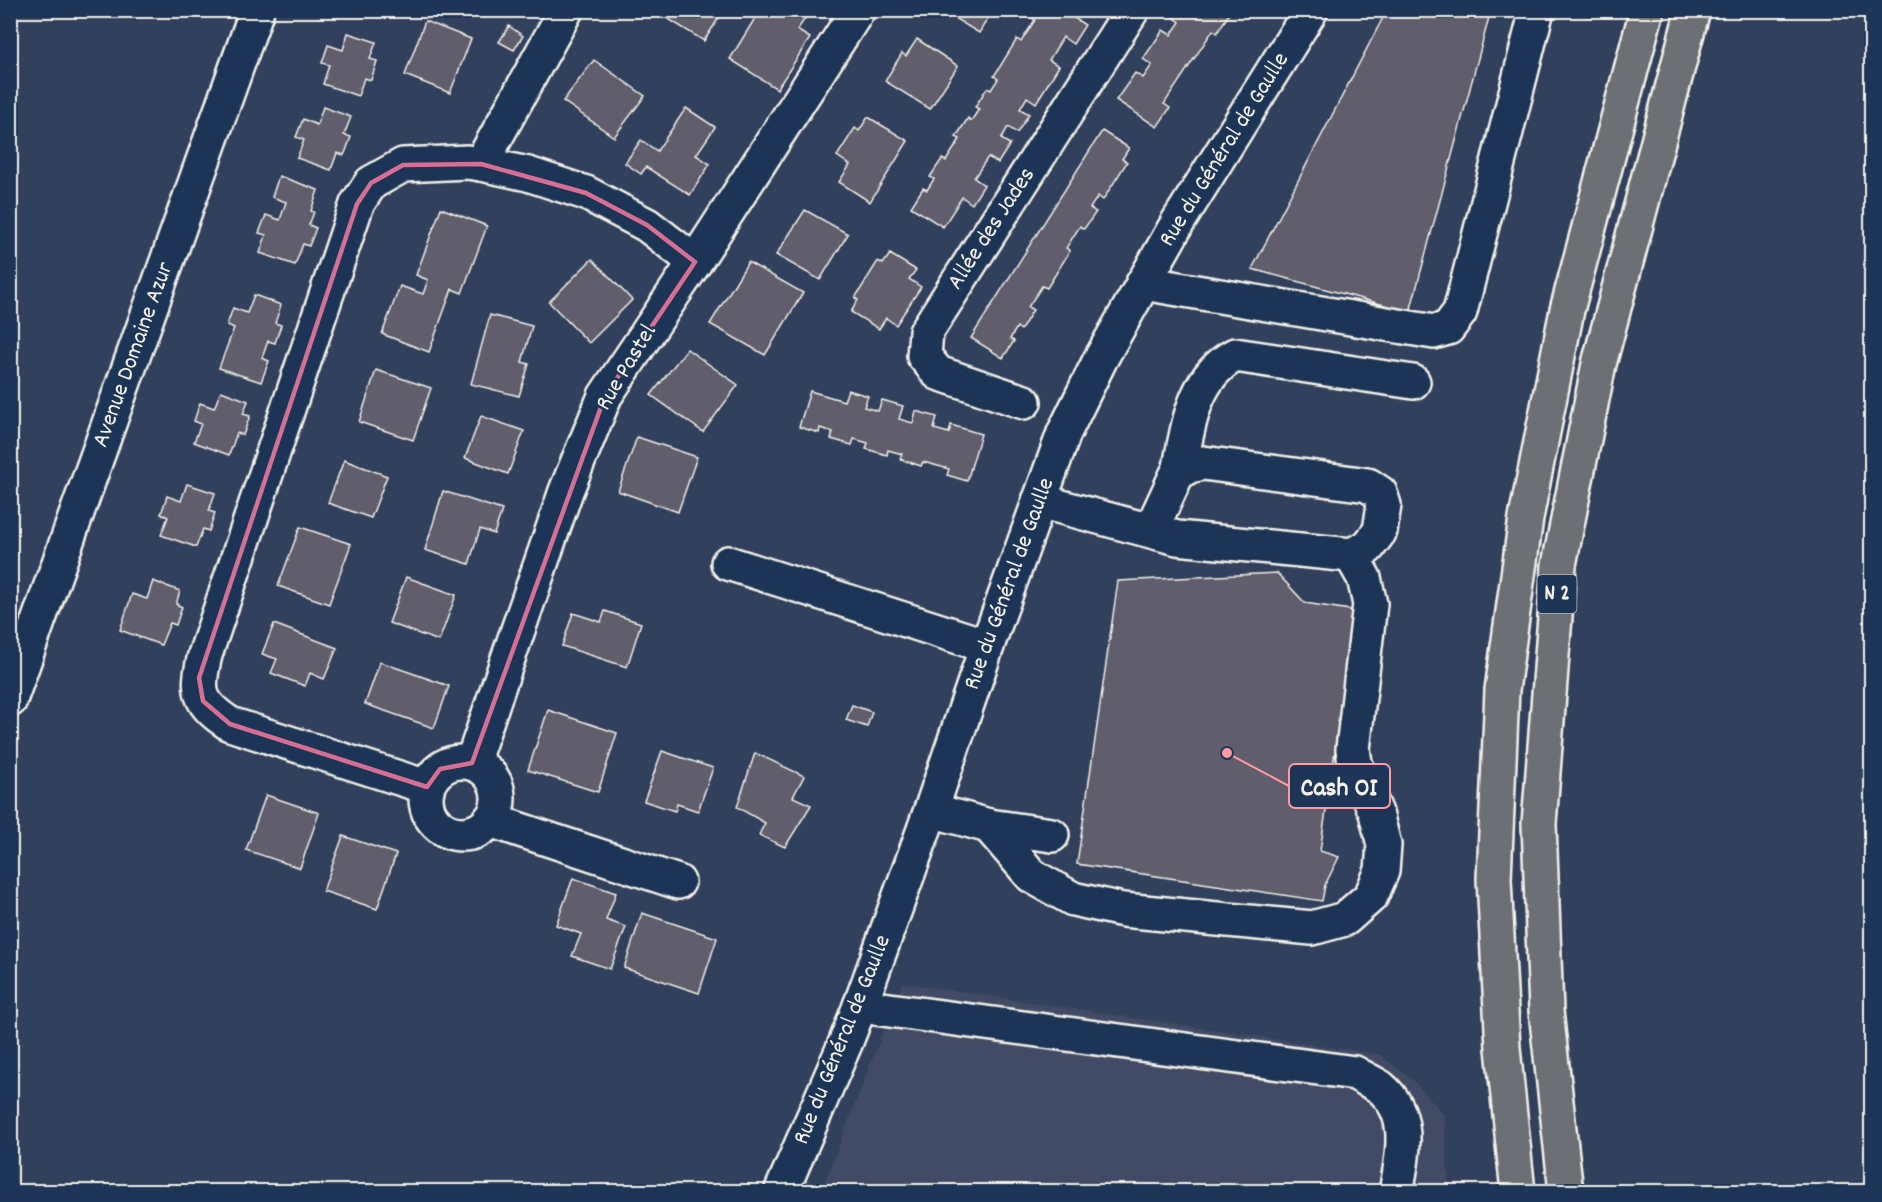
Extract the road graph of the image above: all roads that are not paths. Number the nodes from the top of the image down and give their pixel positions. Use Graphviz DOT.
graph roads {
  1 [pos="257,10"];
  2 [pos="566,10"];
  3 [pos="858,10"];
  4 [pos="1132,10"];
  5 [pos="1311,10"];
  6 [pos="1537,10"];
  7 [pos="1647,10"];
  8 [pos="1694,10"];
  9 [pos="481,164"];
  10 [pos="695,262"];
  11 [pos="1143,283"];
  12 [pos="1413,382"];
  13 [pos="1024,402"];
  14 [pos="1179,472"];
  15 [pos="1039,501"];
  16 [pos="1151,530"];
  17 [pos="1351,555"];
  18 [pos="728,563"];
  19 [pos="987,646"];
  20 [pos="10,700"];
  21 [pos="472,763"];
  22 [pos="427,787"];
  23 [pos="931,810"];
  24 [pos="490,820"];
  25 [pos="989,826"];
  26 [pos="1052,835"];
  27 [pos="678,882"];
  28 [pos="860,1006"];
  29 [pos="781,1191"];
  30 [pos="1396,1191"];
  31 [pos="1518,1191"];
  32 [pos="1566,1191"];
  1 -- 20 [label="street, Avenue Domaine Azur"];
  2 -- 9 [label="street"];
  3 -- 10 [label="street, Rue Pastel"];
  4 -- 13 [label="street, Allée des Jades"];
  5 -- 11 [label="street, Rue du Général de Gaulle"];
  6 -- 11 [label="street"];
  7 -- 31 [label="highway, N 2"];
  8 -- 32 [label="highway, N 2"];
  9 -- 10 [label="street"];
  9 -- 22 [label="street"];
  10 -- 21 [label="street, Rue Pastel"];
  11 -- 15 [label="street, Rue du Général de Gaulle"];
  12 -- 14 [label="street"];
  14 -- 16 [label="street"];
  14 -- 17 [label="street"];
  15 -- 16 [label="street"];
  15 -- 19 [label="street, Rue du Général de Gaulle"];
  16 -- 17 [label="street"];
  17 -- 25 [label="street"];
  18 -- 19 [label="street"];
  19 -- 23 [label="street, Rue du Général de Gaulle"];
  21 -- 22 [label="street"];
  21 -- 24 [label="street"];
  22 -- 24 [label="street"];
  23 -- 25 [label="street"];
  23 -- 28 [label="street, Rue du Général de Gaulle"];
  24 -- 27 [label="street"];
  25 -- 26 [label="street"];
  28 -- 29 [label="street, Rue du Général de Gaulle"];
  28 -- 30 [label="street"];
}
